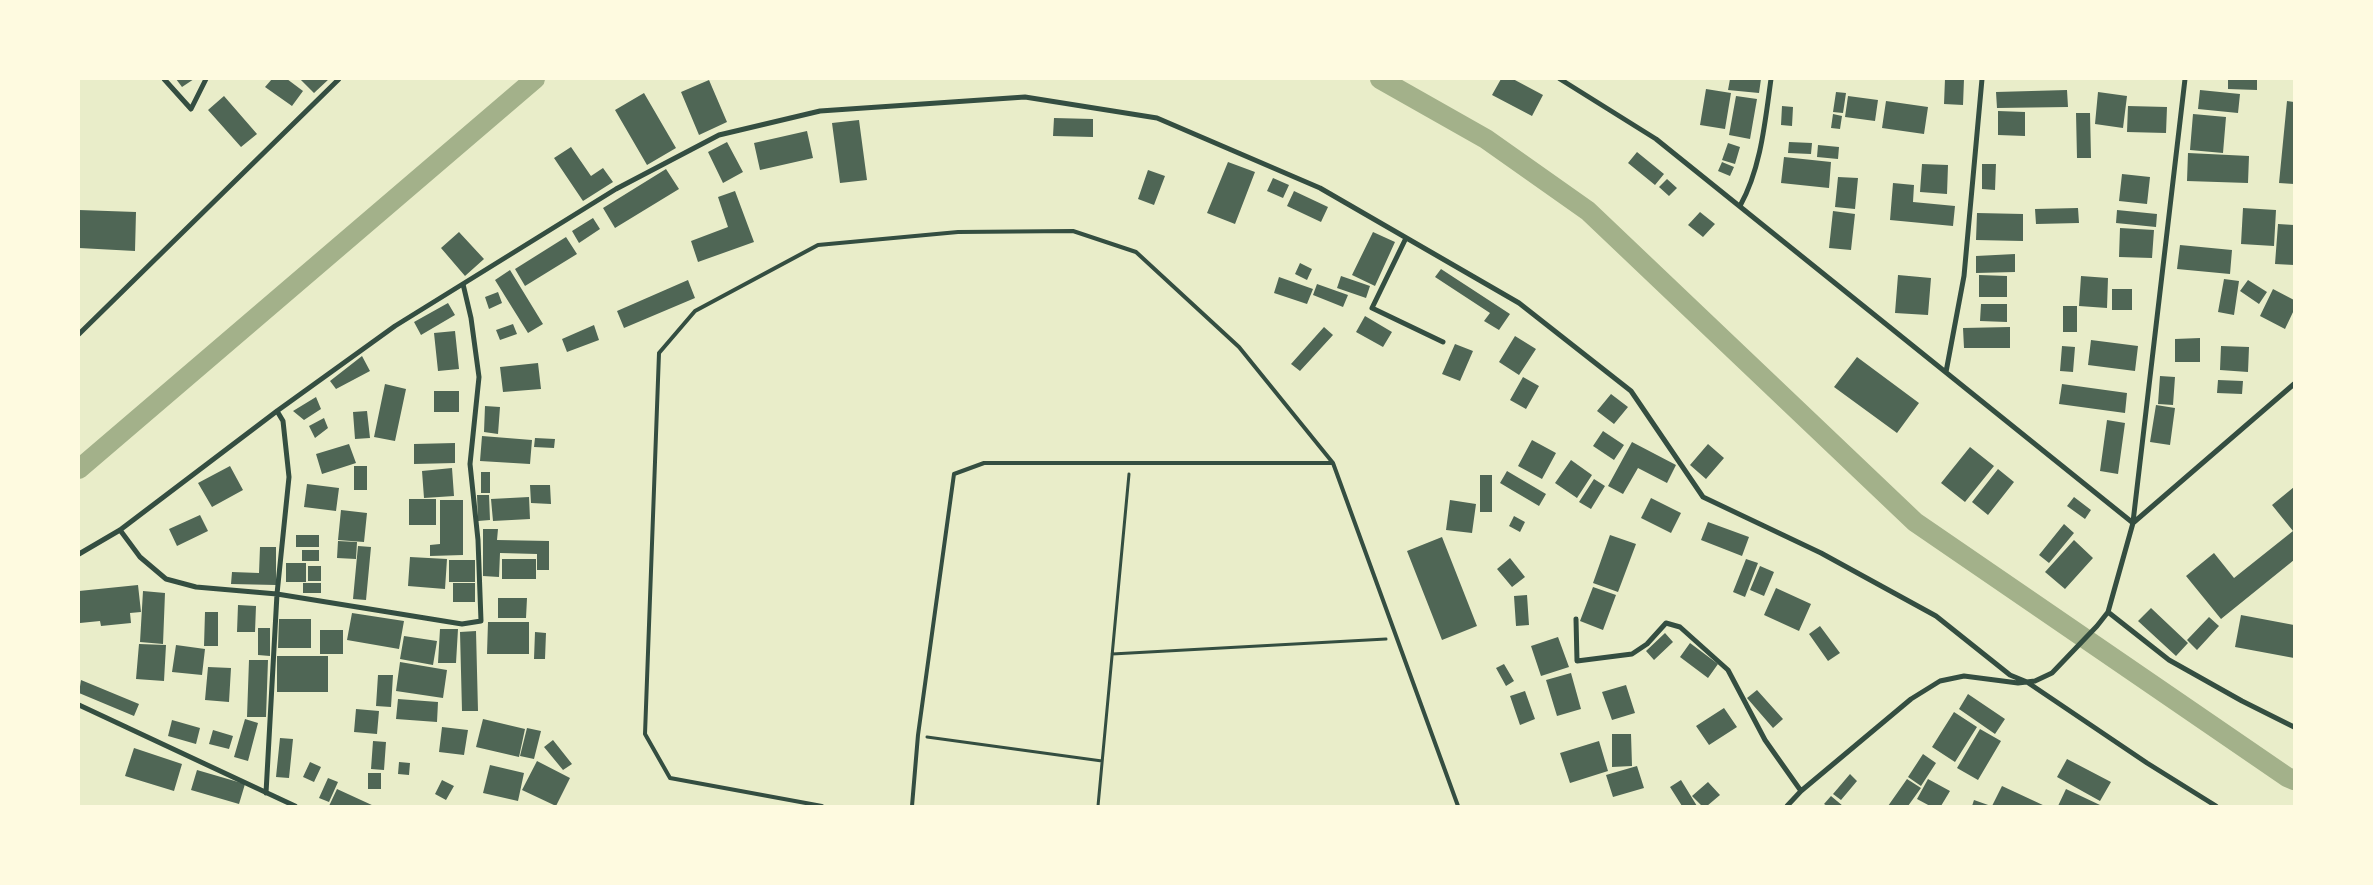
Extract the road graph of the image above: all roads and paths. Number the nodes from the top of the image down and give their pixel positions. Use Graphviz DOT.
graph roads {
  1 [pos="164,79"];
  2 [pos="206,79"];
  3 [pos="339,79"];
  4 [pos="1560,79"];
  5 [pos="1771,79"];
  6 [pos="1982,79"];
  7 [pos="2185,79"];
  8 [pos="1740,206"];
  9 [pos="1406,238"];
  10 [pos="463,284"];
  11 [pos="79,334"];
  12 [pos="1443,342"];
  13 [pos="1946,372"];
  14 [pos="2294,384"];
  15 [pos="276,411"];
  16 [pos="1130,463"];
  17 [pos="1333,463"];
  18 [pos="2133,523"];
  19 [pos="120,530"];
  20 [pos="79,554"];
  21 [pos="277,594"];
  22 [pos="2108,612"];
  23 [pos="1576,619"];
  24 [pos="1397,638"];
  25 [pos="1112,654"];
  26 [pos="2028,682"];
  27 [pos="79,705"];
  28 [pos="2294,726"];
  29 [pos="918,736"];
  30 [pos="1102,761"];
  31 [pos="1801,791"];
  32 [pos="266,793"];
  33 [pos="295,806"];
  34 [pos="822,806"];
  35 [pos="912,806"];
  36 [pos="1098,806"];
  37 [pos="1458,806"];
  38 [pos="1788,806"];
  39 [pos="2216,806"];
  1 -- 2 [label="street"];
  3 -- 11 [label="street"];
  4 -- 8 [label="street"];
  5 -- 8 [label="street"];
  6 -- 13 [label="street"];
  7 -- 18 [label="street"];
  8 -- 13 [label="street"];
  9 -- 10 [label="street"];
  9 -- 12 [label="street"];
  9 -- 26 [label="street"];
  10 -- 15 [label="street"];
  10 -- 21 [label="street"];
  13 -- 18 [label="street"];
  14 -- 18 [label="street"];
  15 -- 19 [label="street"];
  15 -- 21 [label="street"];
  16 -- 17 [label="lane"];
  16 -- 25 [label="path"];
  16 -- 29 [label="lane"];
  17 -- 24 [label="lane"];
  17 -- 34 [label="lane"];
  18 -- 22 [label="street"];
  19 -- 20 [label="street"];
  19 -- 21 [label="street"];
  21 -- 32 [label="street"];
  22 -- 26 [label="street"];
  22 -- 28 [label="street"];
  23 -- 31 [label="street"];
  24 -- 25 [label="path"];
  24 -- 37 [label="lane"];
  25 -- 30 [label="path"];
  26 -- 31 [label="street"];
  26 -- 39 [label="street"];
  27 -- 32 [label="street"];
  29 -- 30 [label="path"];
  29 -- 35 [label="lane"];
  30 -- 36 [label="path"];
  31 -- 38 [label="street"];
  32 -- 33 [label="street"];
}
